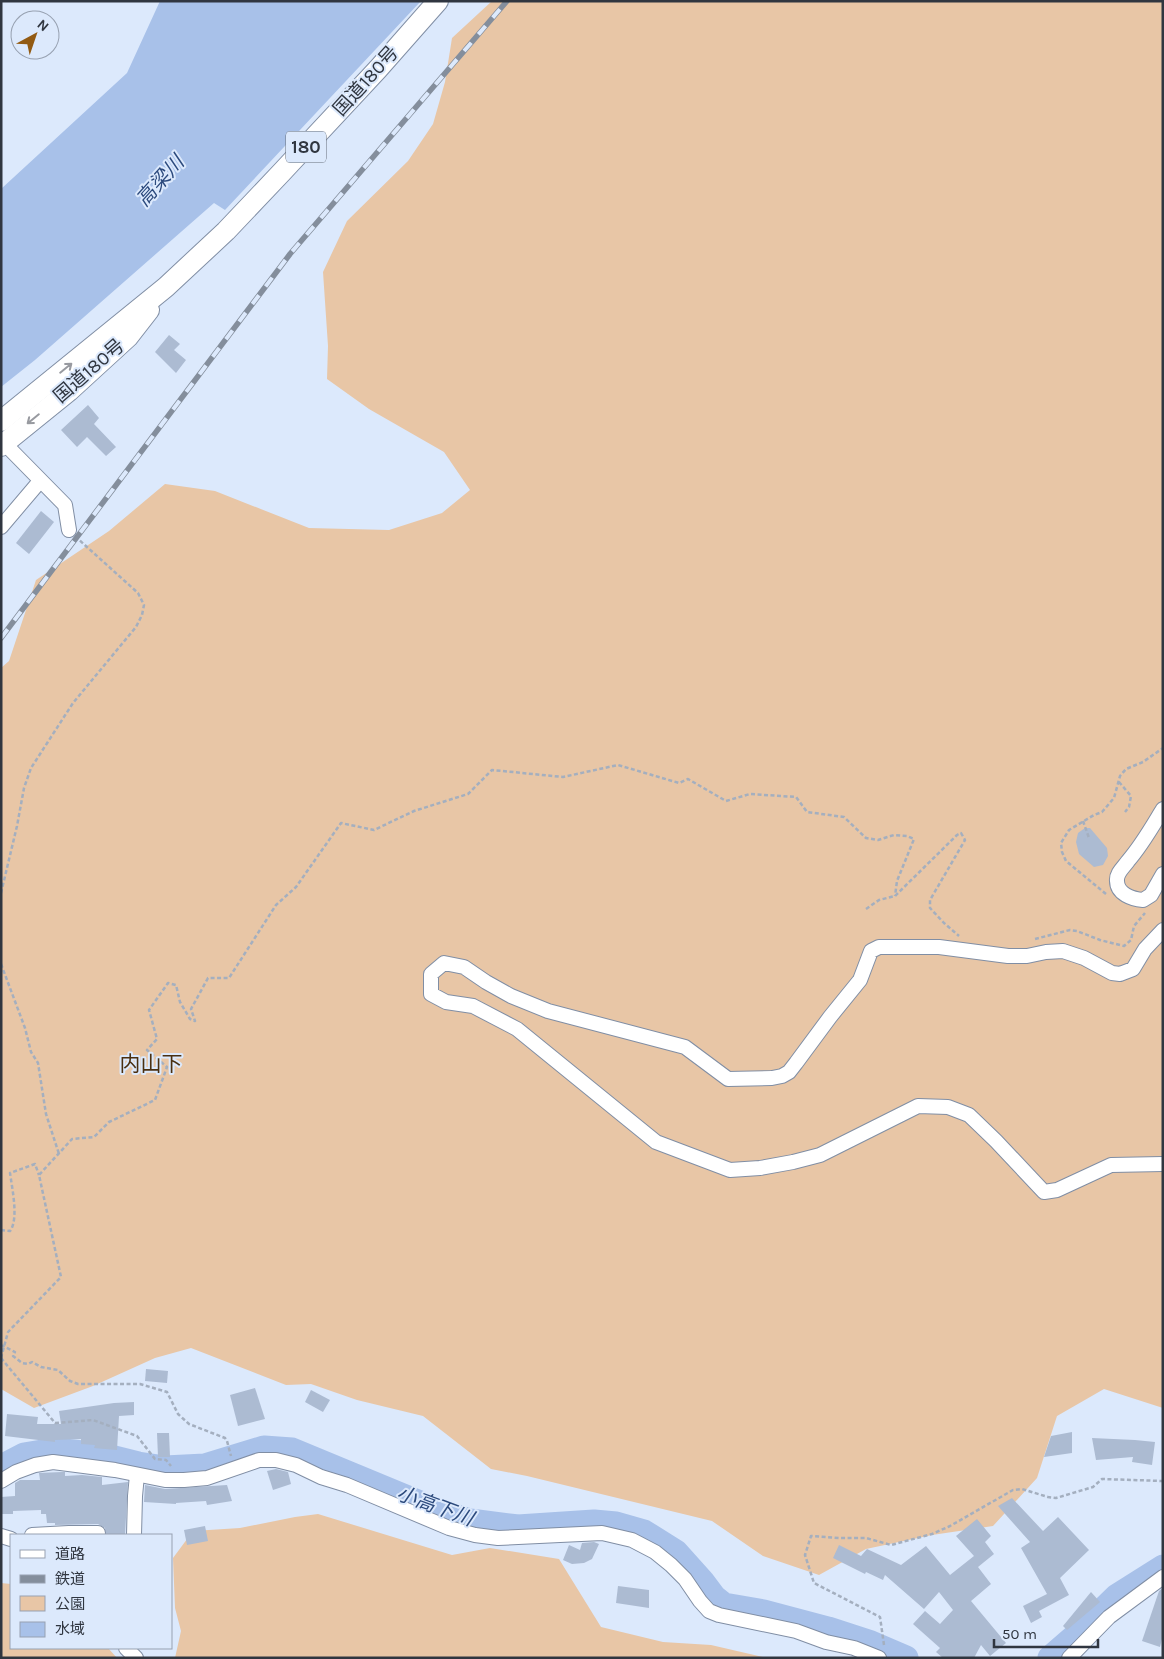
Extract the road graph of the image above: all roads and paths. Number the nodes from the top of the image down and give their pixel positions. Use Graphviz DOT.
graph roads {
  1 [pos="438,1"];
  2 [pos="166,287"];
  3 [pos="1,421"];
  4 [pos="3,445"];
  5 [pos="40,481"];
  6 [pos="1,527"];
  7 [pos="69,530"];
  8 [pos="1163,748"];
  9 [pos="1119,782"];
  10 [pos="1163,809"];
  11 [pos="1125,812"];
  12 [pos="1083,821"];
  13 [pos="1088,838"];
  14 [pos="1163,874"];
  15 [pos="1,893"];
  16 [pos="895,896"];
  17 [pos="1110,898"];
  18 [pos="866,909"];
  19 [pos="1142,912"];
  20 [pos="1163,930"];
  21 [pos="960,938"];
  22 [pos="1026,941"];
  23 [pos="1,964"];
  24 [pos="59,1154"];
  25 [pos="1163,1164"];
  26 [pos="39,1175"];
  27 [pos="1,1230"];
  28 [pos="3,1345"];
  29 [pos="1,1358"];
  30 [pos="231,1457"];
  31 [pos="166,1460"];
  32 [pos="137,1476"];
  33 [pos="1,1481"];
  34 [pos="1163,1481"];
  35 [pos="98,1533"];
  36 [pos="50,1534"];
  37 [pos="134,1534"];
  38 [pos="1163,1577"];
  39 [pos="127,1649"];
  40 [pos="878,1657"];
  41 [pos="136,1658"];
  42 [pos="1069,1658"];
  1 -- 2 [label="highway, 国道180号 / 180"];
  3 -- 2 [label="highway, 国道180号 / 180, one-way"];
  2 -- 4 [label="highway, 国道180号 / 180, one-way"];
  4 -- 5 [label="street"];
  5 -- 6 [label="street"];
  5 -- 7 [label="street"];
  7 -- 15 [label="path"];
  8 -- 9 [label="path"];
  9 -- 11 [label="path"];
  9 -- 12 [label="path"];
  10 -- 14 [label="street"];
  12 -- 13 [label="path"];
  12 -- 17 [label="path"];
  16 -- 18 [label="path"];
  16 -- 21 [label="path"];
  16 -- 24 [label="path"];
  19 -- 22 [label="path"];
  20 -- 25 [label="street"];
  23 -- 24 [label="path"];
  24 -- 26 [label="path"];
  26 -- 27 [label="path"];
  26 -- 28 [label="path"];
  28 -- 29 [label="path"];
  28 -- 30 [label="path"];
  29 -- 31 [label="path"];
  32 -- 33 [label="street"];
  32 -- 37 [label="street"];
  32 -- 40 [label="street"];
  34 -- 40 [label="path"];
  35 -- 36 [label="street"];
  38 -- 42 [label="street"];
  39 -- 41 [label="street"];
}
